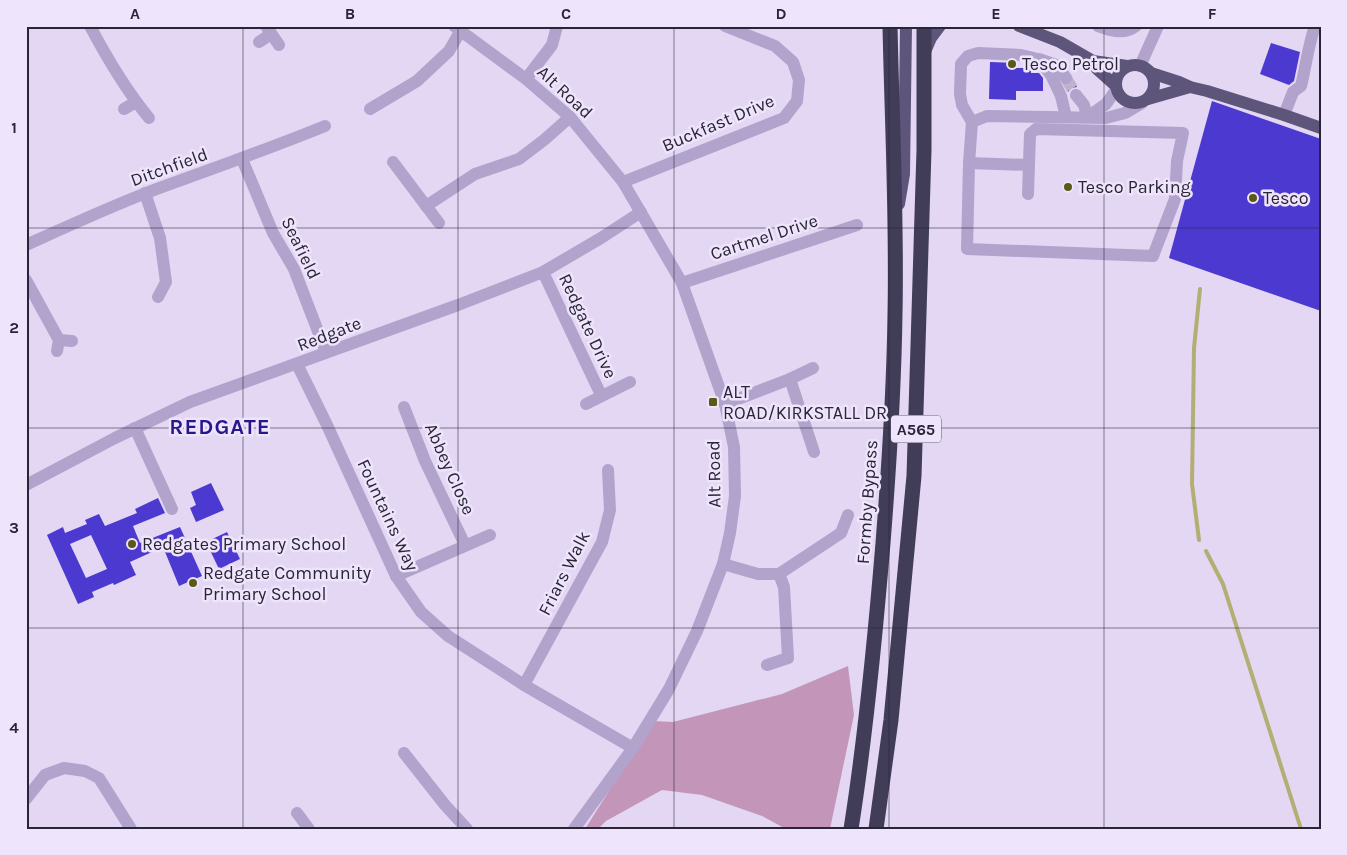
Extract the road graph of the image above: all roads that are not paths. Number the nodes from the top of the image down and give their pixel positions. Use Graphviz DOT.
graph roads {
  1 [pos="90,26"];
  2 [pos="557,26"];
  3 [pos="725,26"];
  4 [pos="890,26"];
  5 [pos="906,26"];
  6 [pos="924,26"];
  7 [pos="940,26"];
  8 [pos="1019,26"];
  9 [pos="1098,26"];
  10 [pos="1158,26"];
  11 [pos="1315,26"];
  12 [pos="458,28"];
  13 [pos="1130,28"];
  14 [pos="269,30"];
  15 [pos="259,42"];
  16 [pos="279,45"];
  17 [pos="924,54"];
  18 [pos="1034,58"];
  19 [pos="1093,61"];
  20 [pos="1134,66"];
  21 [pos="1151,73"];
  22 [pos="1066,78"];
  23 [pos="526,79"];
  24 [pos="1190,87"];
  25 [pos="1116,88"];
  26 [pos="1076,95"];
  27 [pos="1145,101"];
  28 [pos="136,102"];
  29 [pos="124,109"];
  30 [pos="371,109"];
  31 [pos="1284,115"];
  32 [pos="1088,116"];
  33 [pos="570,117"];
  34 [pos="1066,117"];
  35 [pos="148,118"];
  36 [pos="972,122"];
  37 [pos="326,127"];
  38 [pos="1321,128"];
  39 [pos="242,159"];
  40 [pos="393,162"];
  41 [pos="969,163"];
  42 [pos="1028,165"];
  43 [pos="623,182"];
  44 [pos="146,193"];
  45 [pos="1028,194"];
  46 [pos="426,206"];
  47 [pos="641,212"];
  48 [pos="439,223"];
  49 [pos="895,223"];
  50 [pos="857,225"];
  51 [pos="26,245"];
  52 [pos="543,272"];
  53 [pos="26,280"];
  54 [pos="682,283"];
  55 [pos="158,297"];
  56 [pos="62,344"];
  57 [pos="326,352"];
  58 [pos="297,364"];
  59 [pos="814,368"];
  60 [pos="790,379"];
  61 [pos="630,382"];
  62 [pos="601,395"];
  63 [pos="586,404"];
  64 [pos="724,404"];
  65 [pos="404,407"];
  66 [pos="135,428"];
  67 [pos="814,452"];
  68 [pos="608,470"];
  69 [pos="26,485"];
  70 [pos="172,509"];
  71 [pos="848,515"];
  72 [pos="490,535"];
  73 [pos="465,545"];
  74 [pos="723,564"];
  75 [pos="779,574"];
  76 [pos="396,576"];
  77 [pos="767,665"];
  78 [pos="524,685"];
  79 [pos="633,748"];
  80 [pos="404,753"];
  81 [pos="26,799"];
  82 [pos="298,813"];
  83 [pos="306,828"];
  84 [pos="131,829"];
  85 [pos="467,829"];
  86 [pos="574,829"];
  87 [pos="851,829"];
  88 [pos="876,829"];
  1 -- 28 [label="street"];
  2 -- 23 [label="street"];
  3 -- 43 [label="street, Buckfast Drive"];
  4 -- 49 [label="highway, Formby Bypass / A565"];
  5 -- 49 [label="main road"];
  6 -- 17 [label="highway, A565"];
  7 -- 17 [label="main road"];
  8 -- 19 [label="main road"];
  9 -- 13 [label="street"];
  10 -- 20 [label="street"];
  11 -- 31 [label="street"];
  12 -- 23 [label="street, Alt Road"];
  12 -- 30 [label="street"];
  14 -- 15 [label="street"];
  14 -- 16 [label="street"];
  17 -- 88 [label="highway, A565"];
  18 -- 22 [label="street"];
  18 -- 34 [label="street"];
  18 -- 36 [label="street"];
  19 -- 20 [label="main road"];
  19 -- 25 [label="main road"];
  20 -- 21 [label="main road"];
  20 -- 25 [label="main road"];
  21 -- 24 [label="main road"];
  21 -- 27 [label="main road"];
  23 -- 33 [label="street, Alt Road"];
  24 -- 27 [label="main road"];
  24 -- 31 [label="main road"];
  25 -- 27 [label="main road"];
  25 -- 32 [label="street"];
  26 -- 32 [label="street"];
  27 -- 32 [label="street"];
  28 -- 29 [label="street"];
  28 -- 35 [label="street"];
  31 -- 38 [label="main road"];
  32 -- 34 [label="street"];
  33 -- 43 [label="street, Alt Road"];
  33 -- 46 [label="street"];
  34 -- 36 [label="street"];
  36 -- 41 [label="street"];
  37 -- 39 [label="street, Ditchfield"];
  39 -- 44 [label="street, Ditchfield"];
  39 -- 57 [label="street, Seafield"];
  40 -- 46 [label="street"];
  41 -- 42 [label="street"];
  41 -- 42 [label="street"];
  42 -- 45 [label="street"];
  43 -- 47 [label="street, Alt Road"];
  44 -- 51 [label="street, Ditchfield"];
  44 -- 55 [label="street"];
  46 -- 48 [label="street"];
  47 -- 52 [label="street, Redgate"];
  47 -- 54 [label="street, Alt Road"];
  49 -- 87 [label="highway, Formby Bypass / A565"];
  50 -- 54 [label="street, Cartmel Drive"];
  52 -- 57 [label="street, Redgate"];
  52 -- 62 [label="street, Redgate Drive"];
  53 -- 56 [label="street"];
  54 -- 64 [label="street, Alt Road"];
  57 -- 58 [label="street, Redgate"];
  58 -- 66 [label="street, Redgate"];
  58 -- 76 [label="street, Fountains Way"];
  59 -- 60 [label="street"];
  60 -- 64 [label="street"];
  60 -- 67 [label="street"];
  61 -- 62 [label="street, Redgate Drive"];
  62 -- 63 [label="street, Redgate Drive"];
  64 -- 74 [label="street, Alt Road"];
  65 -- 73 [label="street, Abbey Close"];
  66 -- 69 [label="street, Redgate"];
  66 -- 70 [label="street"];
  68 -- 78 [label="street, Friars Walk"];
  71 -- 75 [label="street"];
  72 -- 73 [label="street, Abbey Close"];
  73 -- 76 [label="street, Abbey Close"];
  74 -- 75 [label="street"];
  74 -- 79 [label="street, Alt Road"];
  75 -- 77 [label="street"];
  76 -- 78 [label="street, Fountains Way"];
  78 -- 79 [label="street, Fountains Way"];
  79 -- 86 [label="street, Alt Road"];
  80 -- 85 [label="street"];
  81 -- 84 [label="street"];
  82 -- 83 [label="street"];
}
